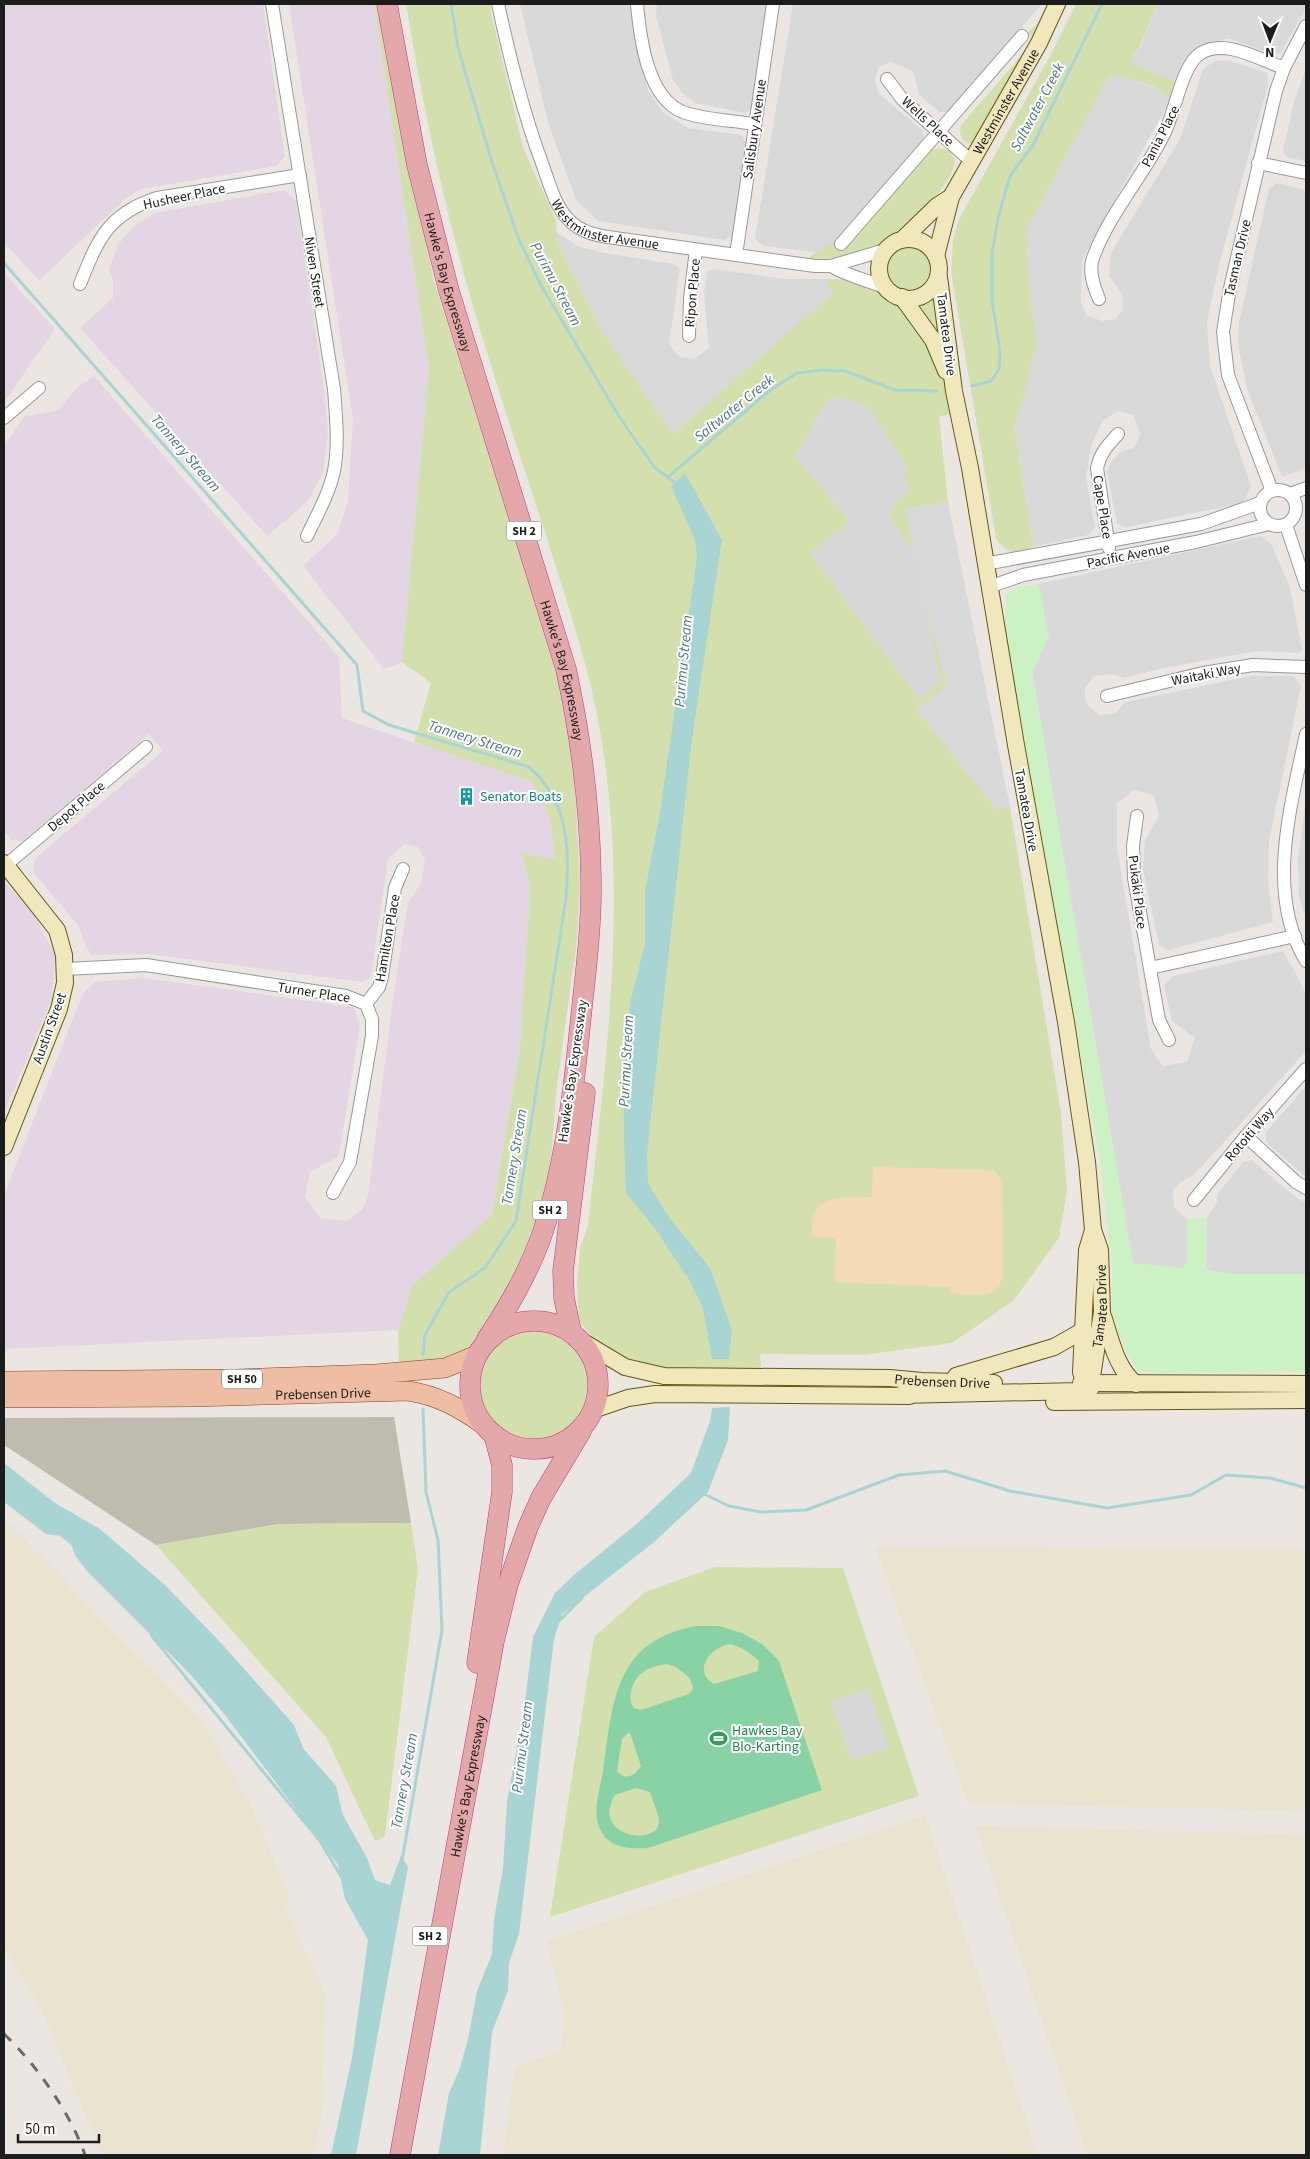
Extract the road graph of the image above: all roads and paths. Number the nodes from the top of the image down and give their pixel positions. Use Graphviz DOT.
graph roads {
  1 [pos="272,4"];
  2 [pos="387,4"];
  3 [pos="396,4"];
  4 [pos="498,4"];
  5 [pos="637,4"];
  6 [pos="773,4"];
  7 [pos="1057,4"];
  8 [pos="1306,26"];
  9 [pos="1022,36"];
  10 [pos="1284,68"];
  11 [pos="887,79"];
  12 [pos="754,124"];
  13 [pos="937,131"];
  14 [pos="971,161"];
  15 [pos="1258,163"];
  16 [pos="1306,173"];
  17 [pos="300,175"];
  18 [pos="951,197"];
  19 [pos="903,239"];
  20 [pos="841,244"];
  21 [pos="696,250"];
  22 [pos="885,250"];
  23 [pos="736,255"];
  24 [pos="936,256"];
  25 [pos="831,266"];
  26 [pos="939,277"];
  27 [pos="80,284"];
  28 [pos="886,288"];
  29 [pos="902,298"];
  30 [pos="1099,299"];
  31 [pos="689,336"];
  32 [pos="39,388"];
  33 [pos="954,392"];
  34 [pos="4,418"];
  35 [pos="1118,434"];
  36 [pos="1306,488"];
  37 [pos="1272,491"];
  38 [pos="1290,494"];
  39 [pos="1260,503"];
  40 [pos="1301,511"];
  41 [pos="1269,524"];
  42 [pos="1286,525"];
  43 [pos="307,536"];
  44 [pos="1108,542"];
  45 [pos="1111,557"];
  46 [pos="984,564"];
  47 [pos="1306,585"];
  48 [pos="989,587"];
  49 [pos="1306,667"];
  50 [pos="1106,696"];
  51 [pos="1306,734"];
  52 [pos="146,747"];
  53 [pos="1302,770"];
  54 [pos="1137,816"];
  55 [pos="5,864"];
  56 [pos="403,869"];
  57 [pos="1295,936"];
  58 [pos="1306,961"];
  59 [pos="1150,968"];
  60 [pos="65,969"];
  61 [pos="366,1004"];
  62 [pos="1169,1040"];
  63 [pos="1306,1069"];
  64 [pos="1246,1136"];
  65 [pos="4,1147"];
  66 [pos="1306,1188"];
  67 [pos="333,1193"];
  68 [pos="1194,1200"];
  69 [pos="1093,1230"];
  70 [pos="1102,1312"];
  71 [pos="1084,1330"];
  72 [pos="578,1337"];
  73 [pos="482,1347"];
  74 [pos="4,1380"];
  75 [pos="922,1381"];
  76 [pos="1088,1384"];
  77 [pos="1136,1384"];
  78 [pos="1306,1384"];
  79 [pos="900,1395"];
  80 [pos="4,1398"];
  81 [pos="1306,1399"];
  82 [pos="593,1410"];
  83 [pos="489,1430"];
  84 [pos="581,1431"];
  85 [pos="389,2155"];
  86 [pos="400,2155"];
  1 -- 17 [label="street, Niven Street"];
  2 -- 73 [label="highway, Hawke's Bay Expressway / SH 2"];
  3 -- 72 [label="highway, Hawke's Bay Expressway / SH 2"];
  4 -- 21 [label="street, Westminster Avenue"];
  5 -- 12 [label="street"];
  6 -- 12 [label="street, Salisbury Avenue"];
  7 -- 14 [label="main road, Westminster Avenue"];
  8 -- 10 [label="street, Tasman Drive"];
  9 -- 13 [label="street, Westminster Avenue"];
  10 -- 15 [label="street, Tasman Drive"];
  10 -- 30 [label="street, Pania Place"];
  11 -- 13 [label="street, Wells Place"];
  12 -- 23 [label="street, Salisbury Avenue"];
  13 -- 14 [label="street, Wells Place"];
  13 -- 20 [label="street, Westminster Avenue"];
  14 -- 18 [label="main road, Westminster Avenue"];
  15 -- 16 [label="street"];
  15 -- 37 [label="street, Tasman Drive"];
  17 -- 27 [label="street, Husheer Place"];
  17 -- 43 [label="street, Niven Street"];
  18 -- 19 [label="main road, Westminster Avenue"];
  18 -- 24 [label="main road, Westminster Avenue"];
  19 -- 22 [label="main road"];
  19 -- 24 [label="main road"];
  21 -- 23 [label="street, Westminster Avenue"];
  21 -- 31 [label="street, Ripon Place"];
  22 -- 25 [label="street, Westminster Avenue"];
  22 -- 28 [label="main road"];
  23 -- 25 [label="street, Westminster Avenue"];
  24 -- 26 [label="main road"];
  25 -- 28 [label="street, Westminster Avenue"];
  26 -- 29 [label="main road"];
  26 -- 33 [label="main road, Tamatea Drive"];
  28 -- 29 [label="main road"];
  29 -- 33 [label="main road, Tamatea Drive"];
  32 -- 34 [label="street"];
  33 -- 46 [label="main road, Tamatea Drive"];
  35 -- 44 [label="street, Cape Place"];
  36 -- 38 [label="street"];
  37 -- 38 [label="street"];
  37 -- 39 [label="street"];
  38 -- 40 [label="street"];
  39 -- 41 [label="street"];
  39 -- 44 [label="street, Pacific Avenue"];
  40 -- 42 [label="street"];
  41 -- 42 [label="street"];
  41 -- 45 [label="street, Pacific Avenue"];
  42 -- 47 [label="street"];
  44 -- 45 [label="street, Cape Place"];
  44 -- 46 [label="street, Pacific Avenue"];
  45 -- 48 [label="street, Pacific Avenue"];
  46 -- 48 [label="main road, Tamatea Drive"];
  48 -- 69 [label="main road, Tamatea Drive"];
  49 -- 50 [label="street, Waitaki Way"];
  51 -- 53 [label="street"];
  52 -- 55 [label="street, Depot Place"];
  53 -- 57 [label="street"];
  54 -- 59 [label="street, Pukaki Place"];
  55 -- 60 [label="main road, Austin Street"];
  56 -- 61 [label="street, Hamilton Place"];
  57 -- 58 [label="street"];
  57 -- 59 [label="street"];
  59 -- 62 [label="street, Pukaki Place"];
  60 -- 61 [label="street, Turner Place"];
  60 -- 65 [label="main road, Austin Street"];
  61 -- 67 [label="street, Turner Place"];
  63 -- 64 [label="street, Rotoiti Way"];
  64 -- 66 [label="street"];
  64 -- 68 [label="street, Rotoiti Way"];
  69 -- 70 [label="main road, Tamatea Drive"];
  69 -- 71 [label="main road, Tamatea Drive"];
  70 -- 76 [label="main road, Tamatea Drive"];
  70 -- 77 [label="main road"];
  71 -- 75 [label="main road"];
  71 -- 76 [label="main road, Tamatea Drive"];
  72 -- 73 [label="highway"];
  72 -- 75 [label="main road, Prebensen Drive"];
  72 -- 82 [label="highway, SH 2"];
  73 -- 74 [label="main road, Prebensen Drive / SH 50"];
  73 -- 83 [label="highway, SH 2"];
  75 -- 76 [label="main road, Prebensen Drive"];
  76 -- 77 [label="main road, Prebensen Drive"];
  76 -- 79 [label="main road"];
  76 -- 81 [label="main road"];
  77 -- 78 [label="main road, Prebensen Drive"];
  79 -- 81 [label="main road, Prebensen Drive"];
  79 -- 82 [label="main road, Prebensen Drive"];
  80 -- 83 [label="main road, Prebensen Drive / SH 50"];
  82 -- 84 [label="highway, SH 2"];
  83 -- 84 [label="highway, SH 50"];
  83 -- 85 [label="highway, Hawke's Bay Expressway / SH 2"];
  84 -- 86 [label="highway, Hawke's Bay Expressway / SH 2"];
}
